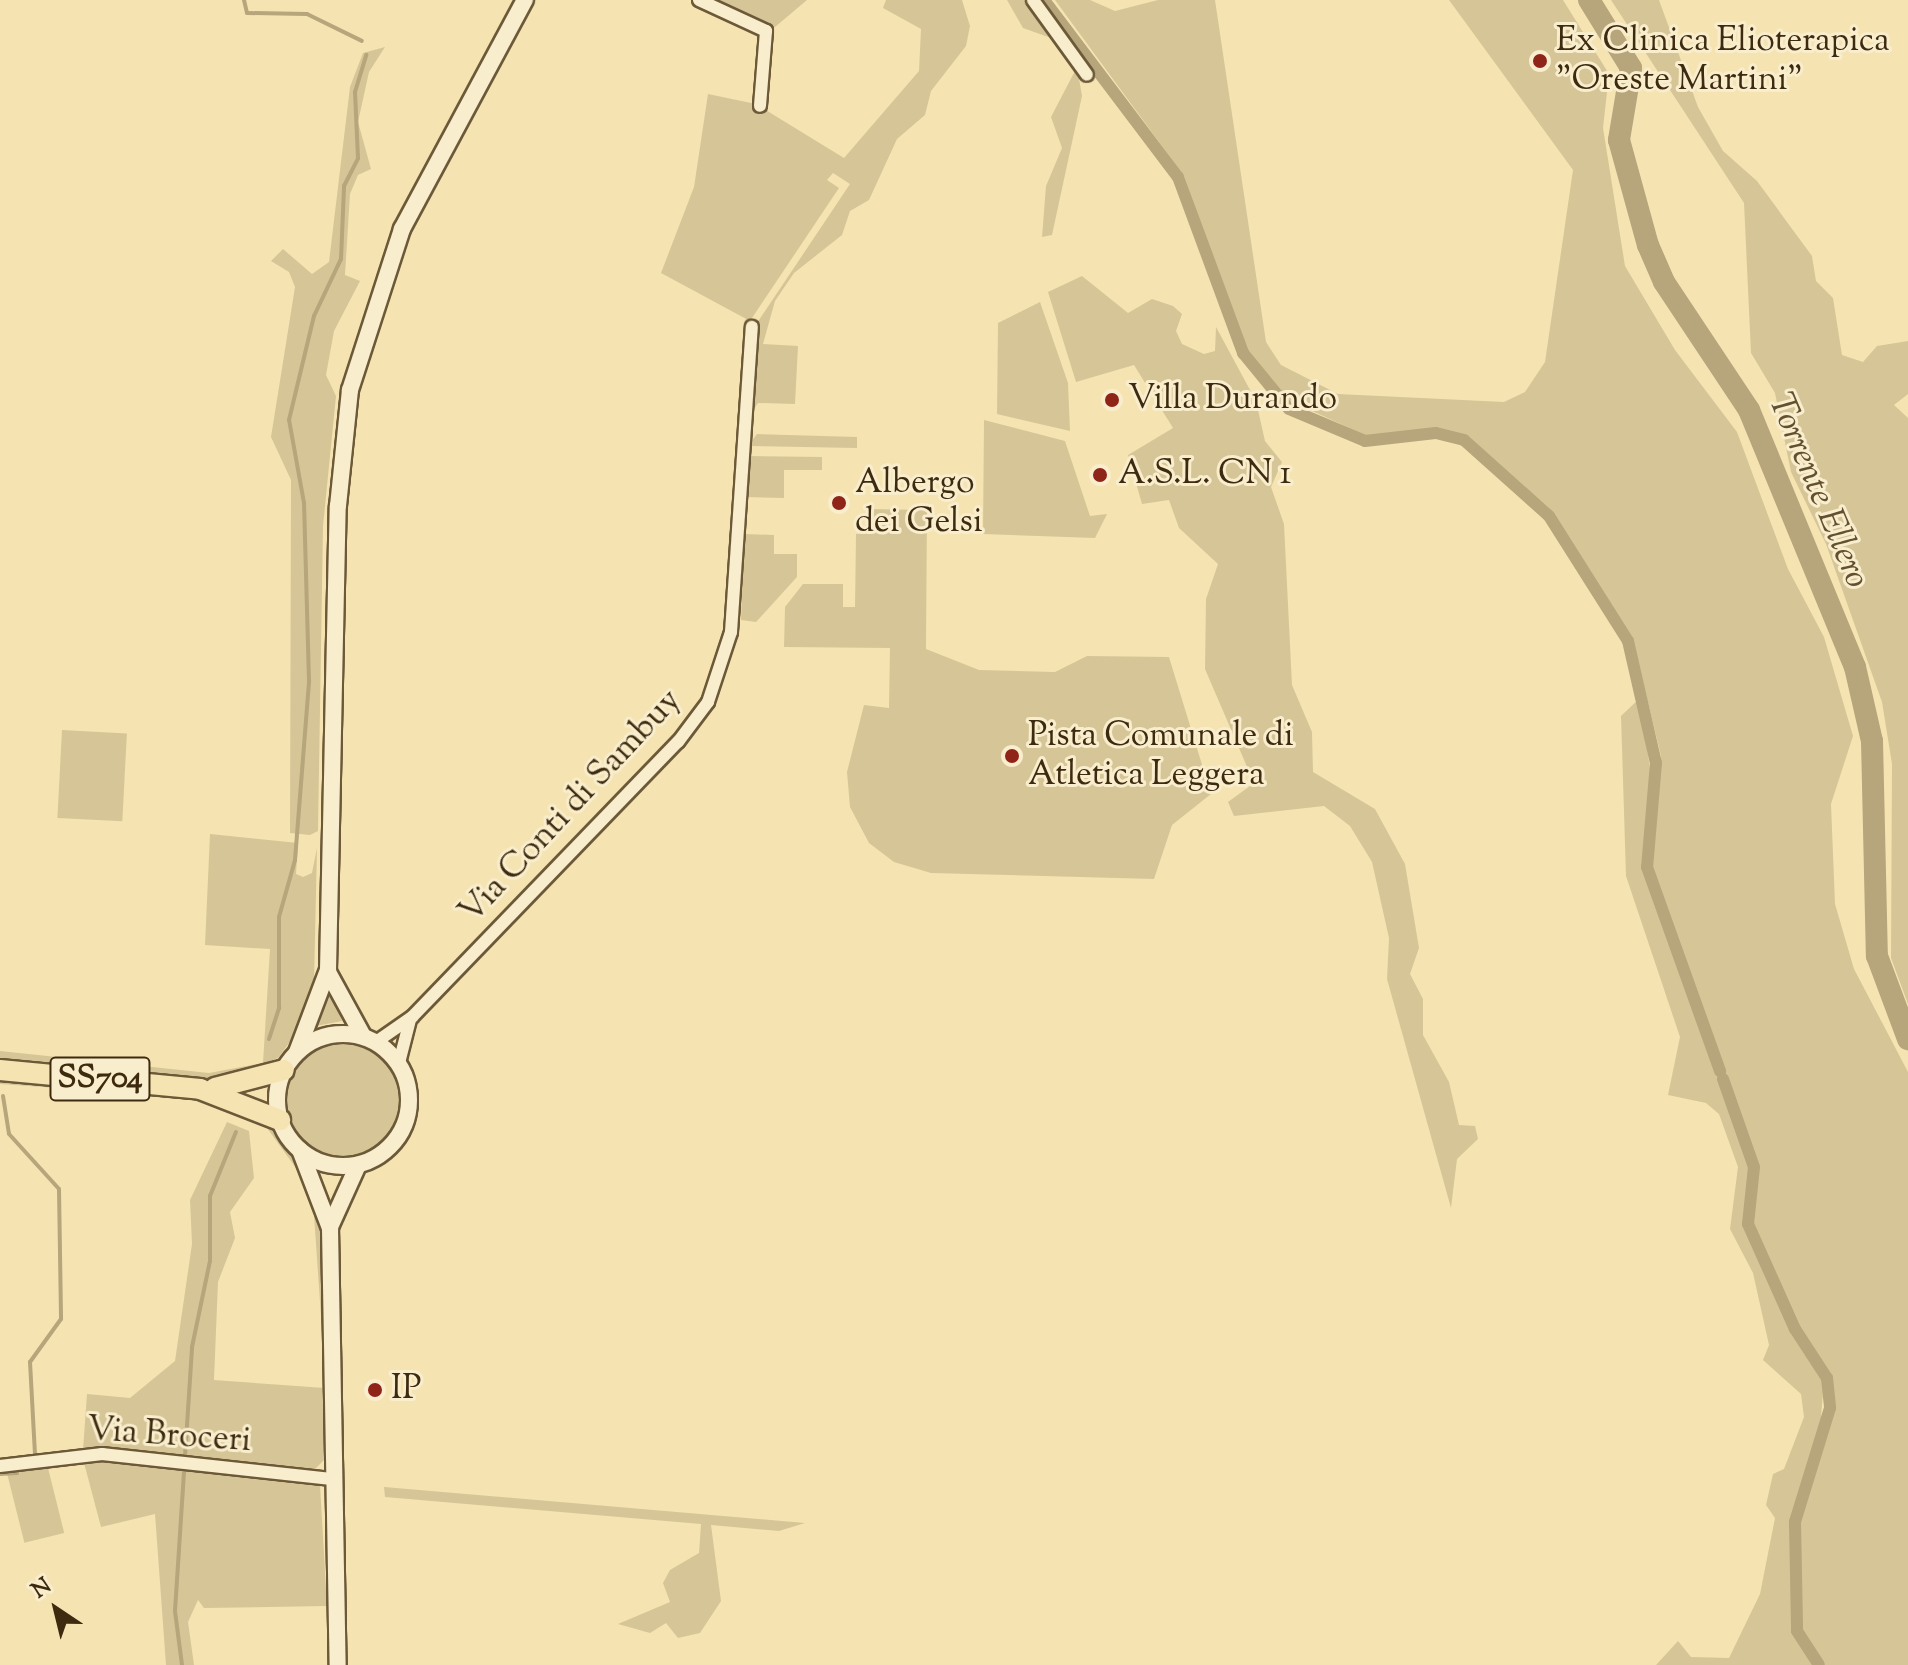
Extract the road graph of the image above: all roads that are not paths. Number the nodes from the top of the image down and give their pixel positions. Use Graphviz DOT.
graph roads {
  1 [pos="525,0"];
  2 [pos="699,0"];
  3 [pos="1033,0"];
  4 [pos="1087,75"];
  5 [pos="760,106"];
  6 [pos="752,327"];
  7 [pos="328,970"];
  8 [pos="412,1017"];
  9 [pos="370,1039"];
  10 [pos="297,1052"];
  11 [pos="399,1063"];
  12 [pos="0,1070"];
  13 [pos="284,1070"];
  14 [pos="200,1089"];
  15 [pos="280,1120"];
  16 [pos="300,1150"];
  17 [pos="358,1165"];
  18 [pos="330,1228"];
  19 [pos="0,1466"];
  20 [pos="334,1479"];
  21 [pos="338,1665"];
  1 -- 7 [label="main road"];
  2 -- 5 [label="street"];
  3 -- 4 [label="street"];
  6 -- 8 [label="street, Via Conti di Sambuy"];
  7 -- 9 [label="main road"];
  7 -- 10 [label="main road"];
  8 -- 9 [label="street, Via Conti di Sambuy"];
  8 -- 11 [label="street, Via Conti di Sambuy"];
  9 -- 10 [label="main road"];
  9 -- 11 [label="main road"];
  10 -- 13 [label="main road"];
  11 -- 17 [label="main road"];
  12 -- 14 [label="highway, SS704"];
  13 -- 14 [label="highway, SS704"];
  13 -- 15 [label="main road"];
  14 -- 15 [label="highway, SS704"];
  15 -- 16 [label="main road"];
  16 -- 17 [label="main road"];
  16 -- 18 [label="main road"];
  17 -- 18 [label="main road"];
  18 -- 20 [label="main road"];
  19 -- 20 [label="street, Via Broceri"];
  20 -- 21 [label="main road"];
}
